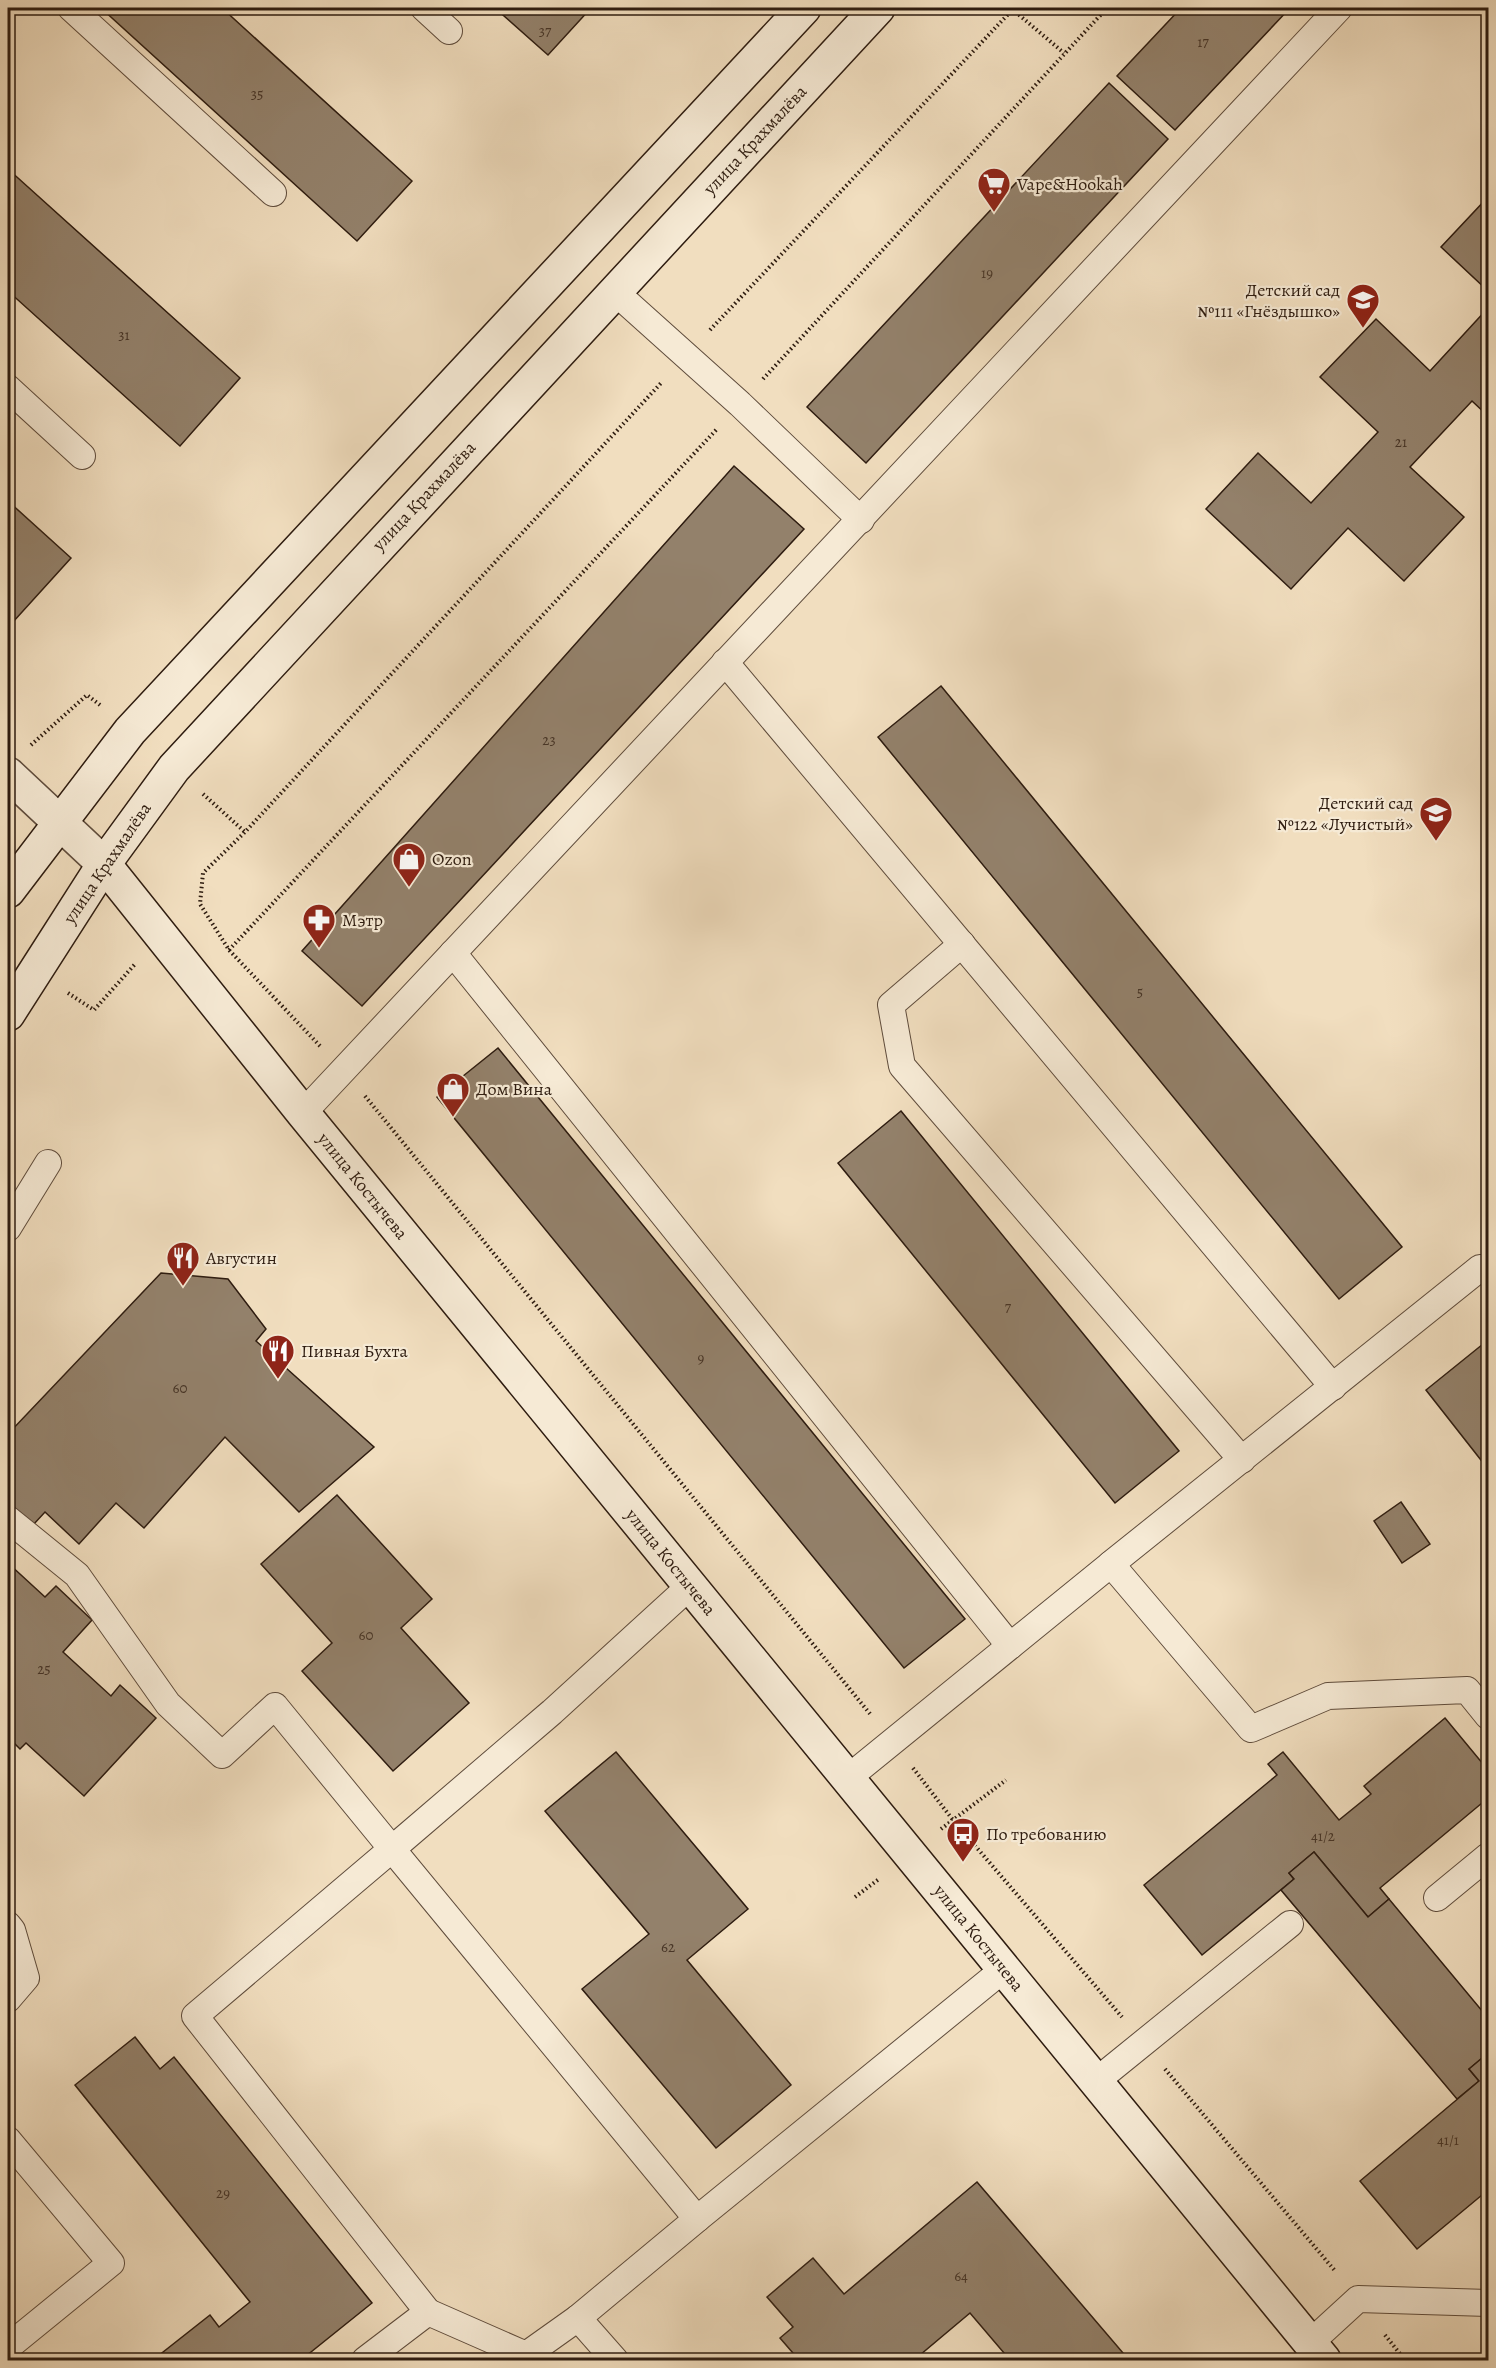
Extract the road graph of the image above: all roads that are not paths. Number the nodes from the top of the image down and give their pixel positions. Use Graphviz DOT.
graph roads {
  1 [pos="71,8"];
  2 [pos="424,8"];
  3 [pos="804,8"];
  4 [pos="878,8"];
  5 [pos="1339,8"];
  6 [pos="449,31"];
  7 [pos="273,193"];
  8 [pos="614,291"];
  9 [pos="8,388"];
  10 [pos="82,456"];
  11 [pos="861,520"];
  12 [pos="725,662"];
  13 [pos="16,762"];
  14 [pos="60,823"];
  15 [pos="104,864"];
  16 [pos="8,891"];
  17 [pos="962,944"];
  18 [pos="453,953"];
  19 [pos="8,1014"];
  20 [pos="303,1113"];
  21 [pos="48,1163"];
  22 [pos="8,1228"];
  23 [pos="1480,1268"];
  24 [pos="1333,1387"];
  25 [pos="1242,1460"];
  26 [pos="8,1519"];
  27 [pos="1111,1564"];
  28 [pos="690,1586"];
  29 [pos="1010,1646"];
  30 [pos="1488,1716"];
  31 [pos="849,1777"];
  32 [pos="392,1849"];
  33 [pos="1488,1856"];
  34 [pos="1437,1898"];
  35 [pos="1290,1924"];
  36 [pos="8,1925"];
  37 [pos="1004,1969"];
  38 [pos="8,1999"];
  39 [pos="1095,2082"];
  40 [pos="8,2140"];
  41 [pos="697,2218"];
  42 [pos="1488,2303"];
  43 [pos="428,2312"];
  44 [pos="578,2318"];
  45 [pos="8,2347"];
  46 [pos="1317,2352"];
  47 [pos="365,2361"];
  48 [pos="615,2361"];
  1 -- 7 [label="lane"];
  2 -- 6 [label="lane"];
  3 -- 14 [label="main road"];
  4 -- 8 [label="main road, улица Крахмалёва"];
  5 -- 11 [label="lane"];
  8 -- 11 [label="lane"];
  8 -- 15 [label="main road, улица Крахмалёва"];
  9 -- 10 [label="lane"];
  11 -- 12 [label="lane"];
  12 -- 17 [label="lane"];
  12 -- 18 [label="lane"];
  13 -- 14 [label="main road, улица Костычева"];
  14 -- 15 [label="main road, улица Костычева"];
  14 -- 16 [label="main road"];
  15 -- 19 [label="main road, улица Крахмалёва"];
  15 -- 20 [label="main road, улица Костычева"];
  17 -- 24 [label="lane"];
  17 -- 25 [label="lane"];
  18 -- 20 [label="lane"];
  18 -- 29 [label="lane"];
  20 -- 28 [label="main road, улица Костычева"];
  21 -- 22 [label="lane"];
  23 -- 24 [label="lane"];
  24 -- 25 [label="lane"];
  25 -- 27 [label="lane"];
  26 -- 32 [label="lane"];
  27 -- 29 [label="lane"];
  27 -- 30 [label="lane"];
  28 -- 31 [label="main road, улица Костычева"];
  28 -- 32 [label="lane"];
  29 -- 31 [label="lane"];
  31 -- 37 [label="main road, улица Костычева"];
  32 -- 41 [label="lane"];
  32 -- 43 [label="lane"];
  33 -- 34 [label="lane"];
  35 -- 39 [label="lane"];
  36 -- 38 [label="lane"];
  37 -- 39 [label="main road, улица Костычева"];
  37 -- 41 [label="lane"];
  39 -- 46 [label="main road, улица Костычева"];
  40 -- 45 [label="lane"];
  41 -- 44 [label="lane"];
  42 -- 46 [label="lane"];
  43 -- 44 [label="lane"];
  43 -- 47 [label="lane"];
  44 -- 48 [label="lane"];
}
